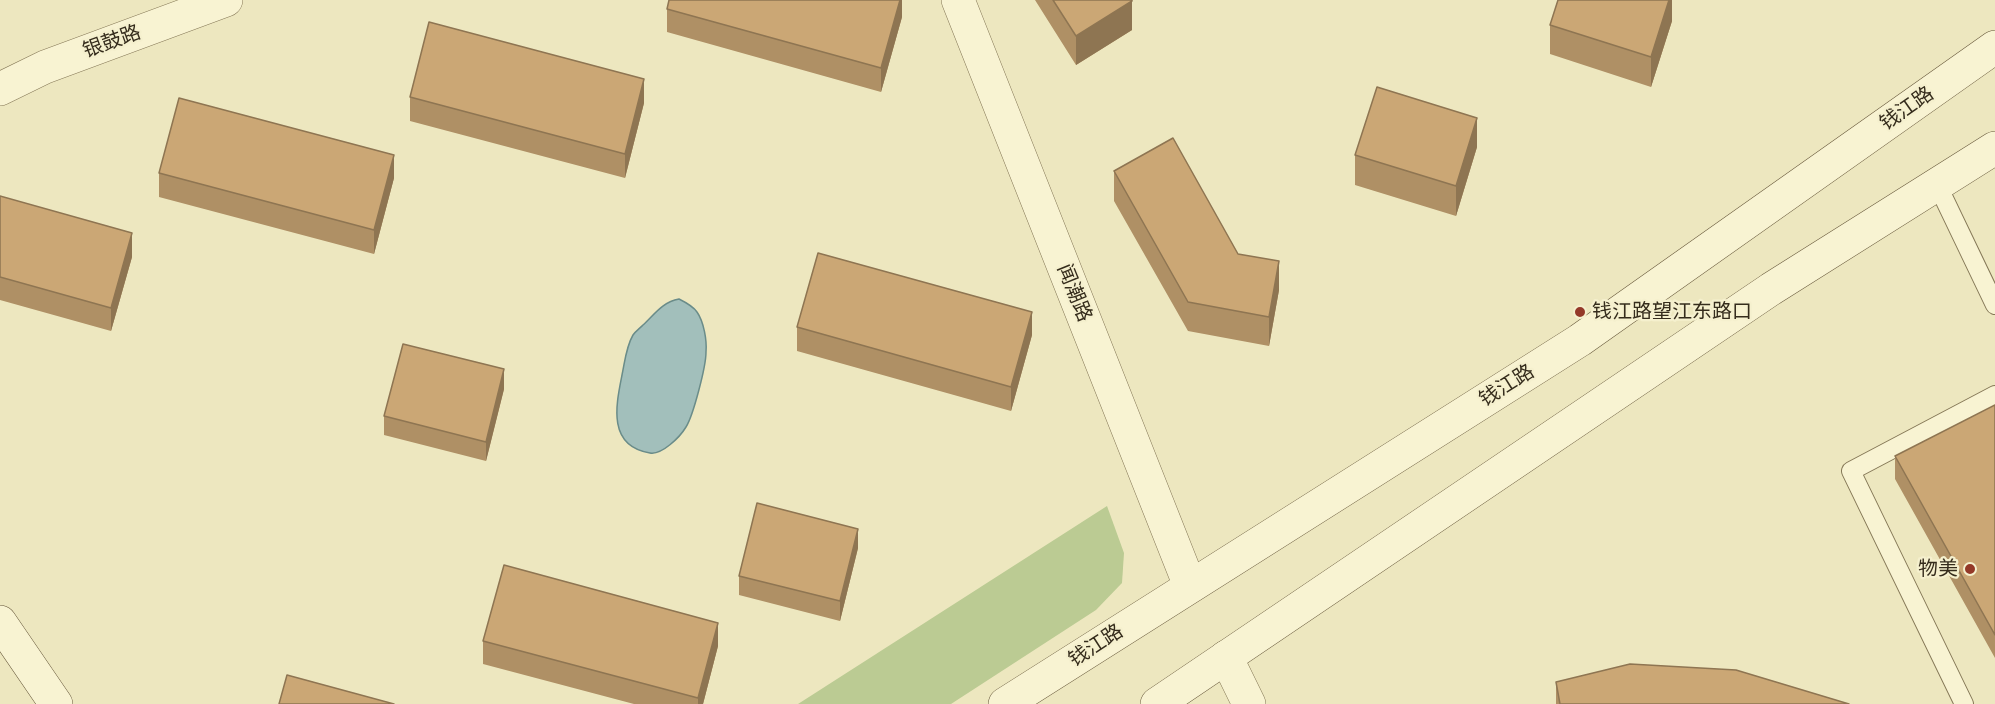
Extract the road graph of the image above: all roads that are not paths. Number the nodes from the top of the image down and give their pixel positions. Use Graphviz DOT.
graph roads {
  1 [pos="226,0"];
  2 [pos="958,0"];
  3 [pos="1995,47"];
  4 [pos="0,90"];
  5 [pos="1995,148"];
  6 [pos="1937,184"];
  7 [pos="1995,305"];
  8 [pos="1995,395"];
  9 [pos="1190,586"];
  10 [pos="0,622"];
  11 [pos="1226,657"];
  12 [pos="56,704"];
  13 [pos="1005,704"];
  14 [pos="1157,704"];
  15 [pos="1249,704"];
  16 [pos="1964,704"];
  1 -- 4 [label="main road, 银鼓路"];
  2 -- 9 [label="main road, 闻潮路"];
  3 -- 9 [label="main road, 钱江路"];
  5 -- 6 [label="main road"];
  6 -- 7 [label="lane"];
  6 -- 11 [label="main road"];
  8 -- 16 [label="lane"];
  9 -- 13 [label="main road, 钱江路"];
  10 -- 12 [label="main road"];
  11 -- 14 [label="main road"];
  11 -- 15 [label="main road"];
}
